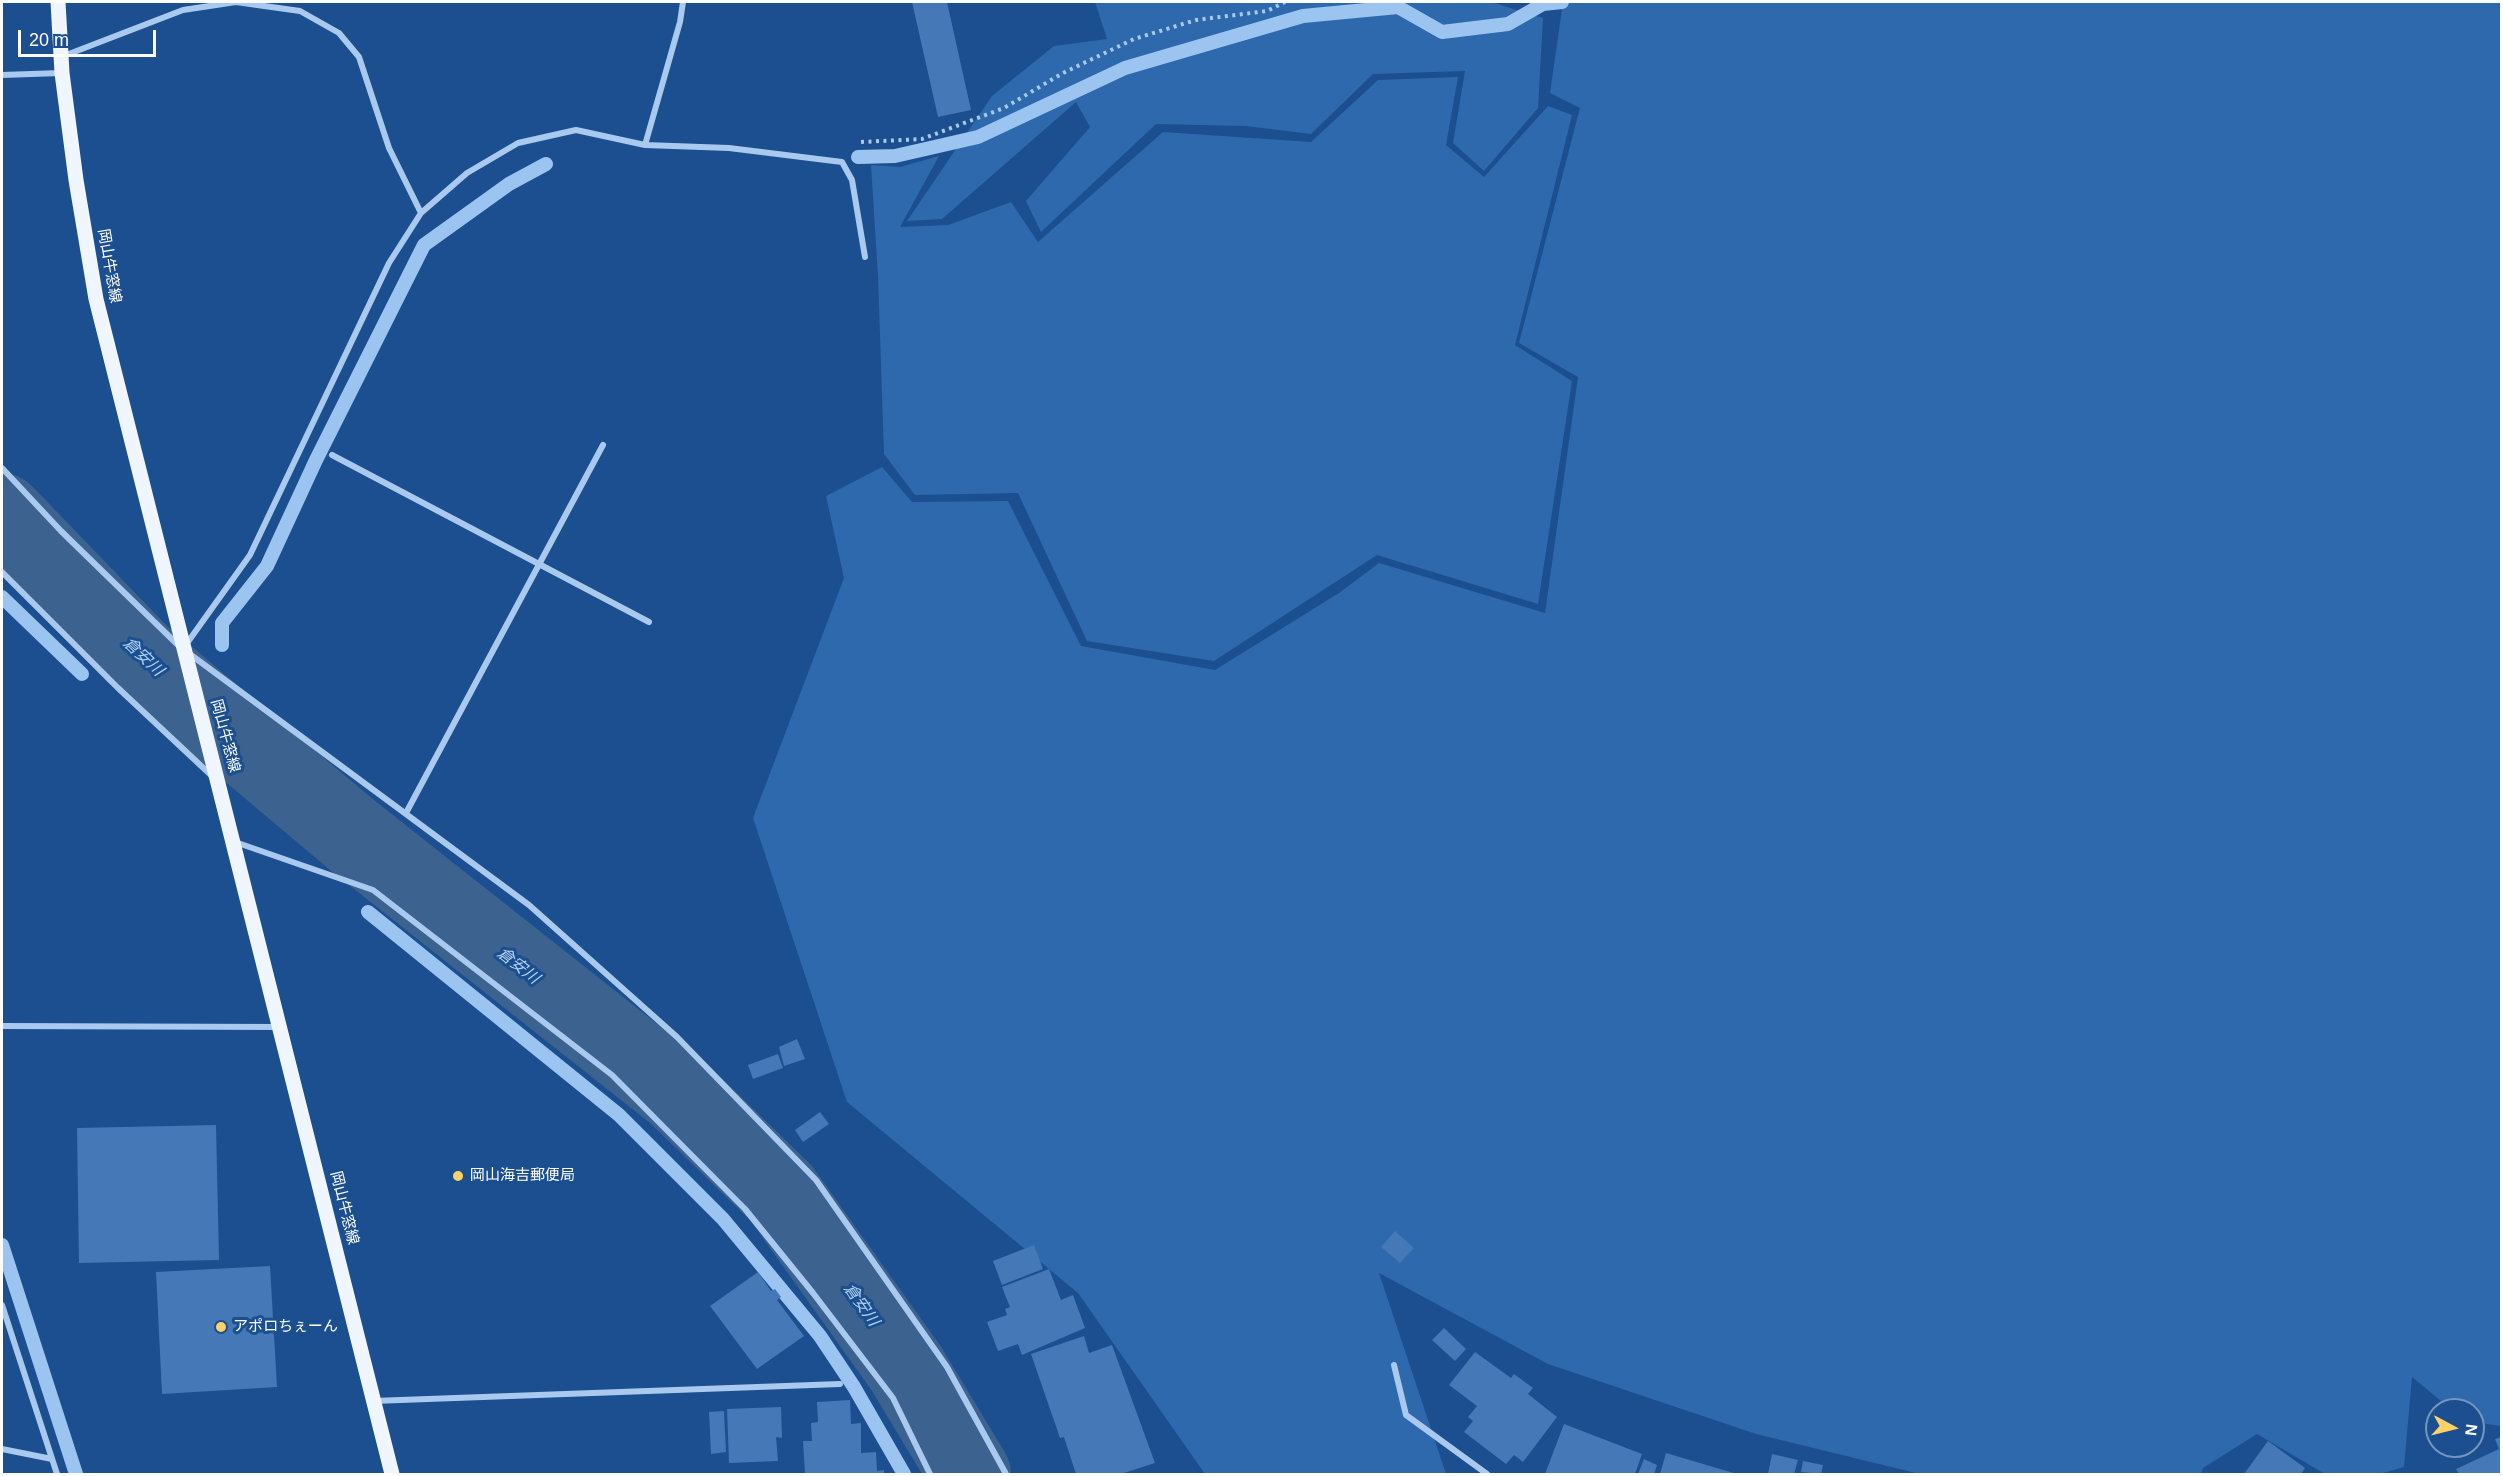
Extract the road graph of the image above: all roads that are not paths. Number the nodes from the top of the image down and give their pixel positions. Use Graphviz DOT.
graph roads {
  1 [pos="58,2"];
  2 [pos="683,2"];
  3 [pos="60,57"];
  4 [pos="62,73"];
  5 [pos="2,75"];
  6 [pos="645,145"];
  7 [pos="421,213"];
  8 [pos="865,257"];
  9 [pos="603,445"];
  10 [pos="332,455"];
  11 [pos="2,468"];
  12 [pos="541,564"];
  13 [pos="2,572"];
  14 [pos="649,622"];
  15 [pos="183,649"];
  16 [pos="219,783"];
  17 [pos="406,813"];
  18 [pos="233,841"];
  19 [pos="2,1026"];
  20 [pos="280,1027"];
  21 [pos="2,1305"];
  22 [pos="1394,1365"];
  23 [pos="840,1384"];
  24 [pos="373,1401"];
  25 [pos="2,1449"];
  26 [pos="52,1459"];
  27 [pos="57,1474"];
  28 [pos="392,1474"];
  29 [pos="930,1474"];
  30 [pos="1006,1474"];
  31 [pos="1487,1474"];
  1 -- 3 [label="main road, 岡山牛窓線"];
  2 -- 6 [label="street"];
  3 -- 4 [label="main road, 岡山牛窓線"];
  3 -- 7 [label="street"];
  4 -- 5 [label="street"];
  4 -- 15 [label="main road, 岡山牛窓線"];
  6 -- 7 [label="street"];
  6 -- 8 [label="street"];
  7 -- 15 [label="street"];
  9 -- 12 [label="street"];
  10 -- 12 [label="street"];
  11 -- 15 [label="street"];
  12 -- 14 [label="street"];
  12 -- 17 [label="street"];
  13 -- 16 [label="street"];
  15 -- 16 [label="main road, 岡山牛窓線"];
  15 -- 17 [label="street"];
  16 -- 18 [label="main road, 岡山牛窓線"];
  17 -- 30 [label="street"];
  18 -- 20 [label="main road, 岡山牛窓線"];
  18 -- 29 [label="street"];
  19 -- 20 [label="street"];
  20 -- 24 [label="main road, 岡山牛窓線"];
  21 -- 26 [label="street"];
  22 -- 31 [label="street"];
  23 -- 24 [label="street"];
  24 -- 28 [label="main road, 岡山牛窓線"];
  25 -- 26 [label="street"];
  26 -- 27 [label="street"];
}
